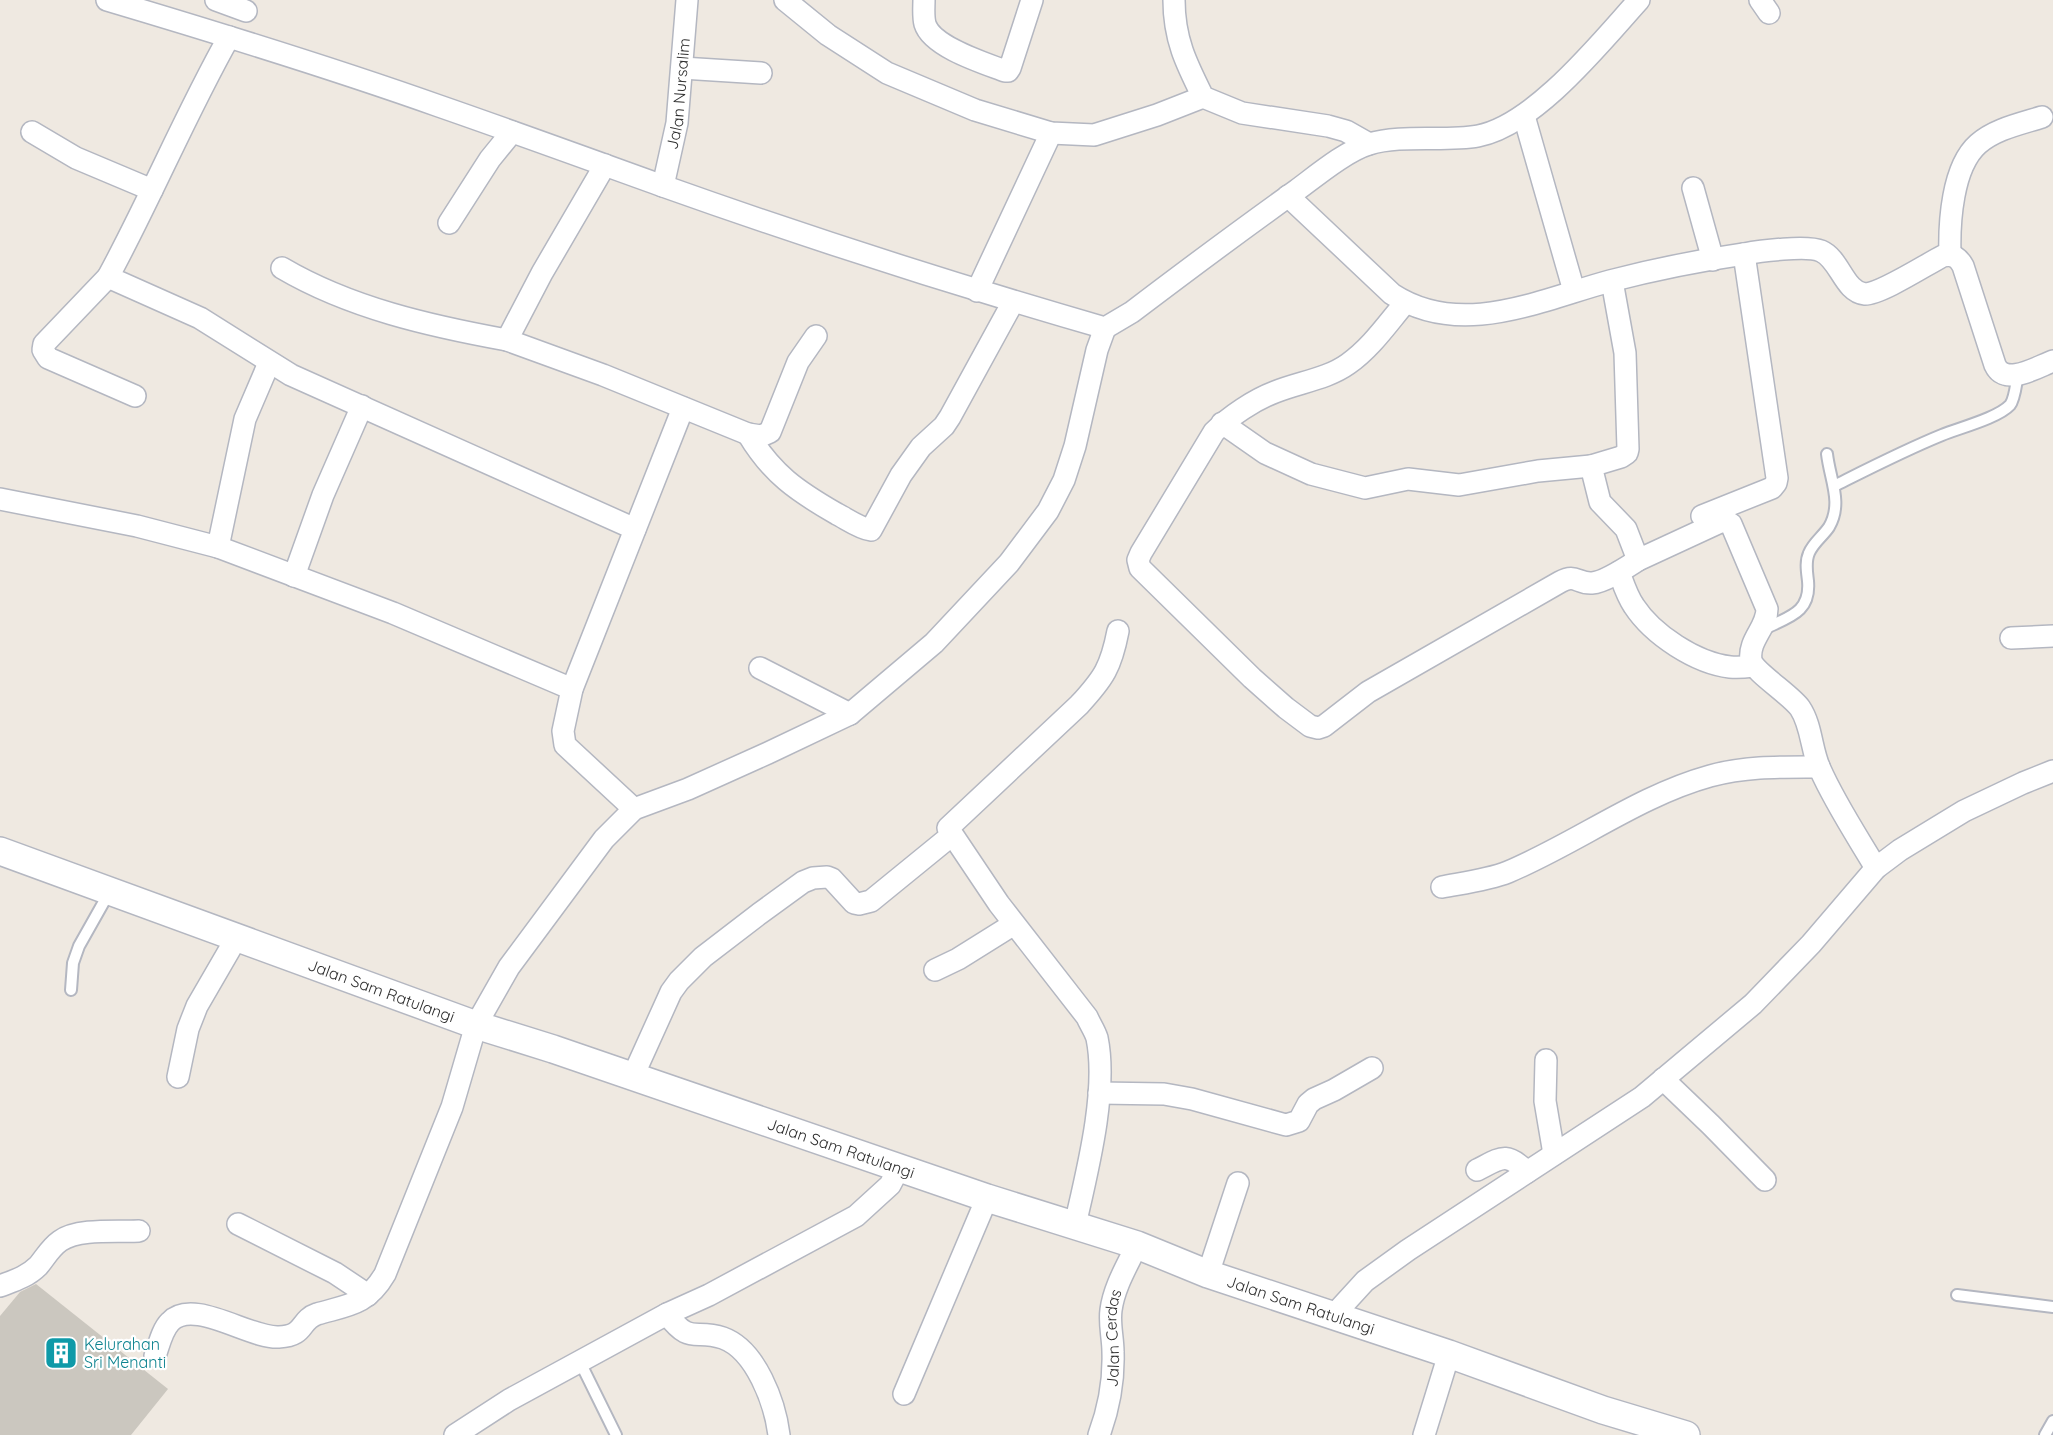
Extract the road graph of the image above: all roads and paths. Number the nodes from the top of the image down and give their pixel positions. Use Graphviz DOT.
graph roads {
  1 [pos="107,0"];
  2 [pos="216,0"];
  3 [pos="687,0"];
  4 [pos="785,0"];
  5 [pos="924,0"];
  6 [pos="1032,0"];
  7 [pos="1174,0"];
  8 [pos="1637,1"];
  9 [pos="246,11"];
  10 [pos="229,37"];
  11 [pos="682,68"];
  12 [pos="760,73"];
  13 [pos="1203,97"];
  14 [pos="1524,116"];
  15 [pos="2042,117"];
  16 [pos="32,132"];
  17 [pos="512,132"];
  18 [pos="1052,133"];
  19 [pos="1369,144"];
  20 [pos="605,165"];
  21 [pos="663,186"];
  22 [pos="1693,188"];
  23 [pos="152,190"];
  24 [pos="1288,196"];
  25 [pos="449,223"];
  26 [pos="1744,254"];
  27 [pos="1950,255"];
  28 [pos="1713,260"];
  29 [pos="282,268"];
  30 [pos="108,277"];
  31 [pos="1612,281"];
  32 [pos="977,291"];
  33 [pos="1574,291"];
  34 [pos="1013,302"];
  35 [pos="1405,303"];
  36 [pos="1105,328"];
  37 [pos="816,336"];
  38 [pos="507,340"];
  39 [pos="2053,361"];
  40 [pos="269,363"];
  41 [pos="2017,377"];
  42 [pos="135,396"];
  43 [pos="362,406"];
  44 [pos="683,408"];
  45 [pos="1222,423"];
  46 [pos="747,434"];
  47 [pos="1827,458"];
  48 [pos="1591,466"];
  49 [pos="1833,483"];
  50 [pos="0,499"];
  51 [pos="1723,514"];
  52 [pos="1679,525"];
  53 [pos="635,529"];
  54 [pos="218,547"];
  55 [pos="1638,560"];
  56 [pos="1619,572"];
  57 [pos="294,576"];
  58 [pos="1118,631"];
  59 [pos="1759,632"];
  60 [pos="2053,636"];
  61 [pos="2011,638"];
  62 [pos="1754,666"];
  63 [pos="760,668"];
  64 [pos="572,689"];
  65 [pos="850,714"];
  66 [pos="1818,767"];
  67 [pos="2053,771"];
  68 [pos="634,809"];
  69 [pos="952,835"];
  70 [pos="0,851"];
  71 [pos="1876,868"];
  72 [pos="1442,887"];
  73 [pos="111,891"];
  74 [pos="1007,914"];
  75 [pos="237,937"];
  76 [pos="935,970"];
  77 [pos="71,990"];
  78 [pos="476,1025"];
  79 [pos="1546,1060"];
  80 [pos="1372,1068"];
  81 [pos="633,1076"];
  82 [pos="178,1077"];
  83 [pos="1663,1079"];
  84 [pos="1099,1093"];
  85 [pos="1554,1154"];
  86 [pos="900,1167"];
  87 [pos="1477,1170"];
  88 [pos="1527,1172"];
  89 [pos="1765,1180"];
  90 [pos="1238,1183"];
  91 [pos="987,1198"];
  92 [pos="238,1224"];
  93 [pos="1075,1225"];
  94 [pos="139,1231"];
  95 [pos="1137,1245"];
  96 [pos="1208,1274"];
  97 [pos="0,1286"];
  98 [pos="368,1295"];
  99 [pos="1957,1295"];
  100 [pos="2053,1307"];
  101 [pos="667,1314"];
  102 [pos="1333,1317"];
  103 [pos="1449,1354"];
  104 [pos="155,1356"];
  105 [pos="580,1362"];
  106 [pos="904,1394"];
  107 [pos="2053,1421"];
  108 [pos="455,1435"];
  109 [pos="616,1435"];
  110 [pos="778,1435"];
  111 [pos="1099,1435"];
  112 [pos="1424,1435"];
  113 [pos="1686,1435"];
  114 [pos="2045,1435"];
  1 -- 10 [label="street"];
  2 -- 9 [label="street"];
  3 -- 11 [label="street, Jalan Nursalim"];
  4 -- 18 [label="street"];
  5 -- 6 [label="street"];
  7 -- 13 [label="street"];
  8 -- 14 [label="street"];
  10 -- 17 [label="street"];
  10 -- 23 [label="street"];
  11 -- 12 [label="street"];
  11 -- 21 [label="street, Jalan Nursalim"];
  13 -- 18 [label="street"];
  13 -- 19 [label="street"];
  14 -- 19 [label="street"];
  14 -- 33 [label="street"];
  15 -- 27 [label="street"];
  16 -- 23 [label="street"];
  17 -- 20 [label="street"];
  17 -- 25 [label="street"];
  18 -- 32 [label="street"];
  19 -- 24 [label="street"];
  20 -- 21 [label="street"];
  20 -- 38 [label="street"];
  21 -- 32 [label="street"];
  22 -- 28 [label="street"];
  23 -- 30 [label="street"];
  24 -- 35 [label="street"];
  24 -- 36 [label="street"];
  26 -- 27 [label="street"];
  26 -- 28 [label="street"];
  26 -- 51 [label="street"];
  27 -- 41 [label="street"];
  28 -- 31 [label="street"];
  29 -- 38 [label="street"];
  30 -- 40 [label="street"];
  30 -- 42 [label="street"];
  31 -- 33 [label="street"];
  31 -- 48 [label="street"];
  32 -- 34 [label="street"];
  33 -- 35 [label="street"];
  34 -- 36 [label="street"];
  34 -- 46 [label="street"];
  35 -- 45 [label="street"];
  36 -- 65 [label="street"];
  37 -- 46 [label="street"];
  38 -- 44 [label="street"];
  39 -- 41 [label="street"];
  40 -- 43 [label="street"];
  40 -- 54 [label="street"];
  41 -- 49 [label="lane"];
  43 -- 53 [label="street"];
  43 -- 57 [label="street"];
  44 -- 46 [label="street"];
  44 -- 53 [label="street"];
  45 -- 48 [label="street"];
  45 -- 56 [label="street"];
  47 -- 49 [label="lane"];
  48 -- 55 [label="street"];
  49 -- 59 [label="lane"];
  50 -- 54 [label="street"];
  51 -- 52 [label="street"];
  51 -- 55 [label="street"];
  51 -- 59 [label="street"];
  53 -- 64 [label="street"];
  54 -- 57 [label="street"];
  55 -- 56 [label="street"];
  56 -- 62 [label="street"];
  57 -- 64 [label="street"];
  58 -- 69 [label="street"];
  59 -- 62 [label="street"];
  60 -- 61 [label="street"];
  62 -- 66 [label="street"];
  63 -- 65 [label="street"];
  64 -- 68 [label="street"];
  65 -- 68 [label="street"];
  66 -- 71 [label="street"];
  66 -- 72 [label="street"];
  67 -- 71 [label="street"];
  68 -- 78 [label="street"];
  69 -- 74 [label="street"];
  69 -- 81 [label="street"];
  70 -- 73 [label="street, Jalan Sam Ratulangi"];
  71 -- 83 [label="street"];
  73 -- 75 [label="street, Jalan Sam Ratulangi"];
  73 -- 77 [label="lane"];
  74 -- 76 [label="street"];
  74 -- 84 [label="street"];
  75 -- 78 [label="street, Jalan Sam Ratulangi"];
  75 -- 82 [label="street"];
  78 -- 81 [label="street, Jalan Sam Ratulangi"];
  78 -- 98 [label="street"];
  79 -- 85 [label="street"];
  80 -- 84 [label="street"];
  81 -- 86 [label="street, Jalan Sam Ratulangi"];
  83 -- 85 [label="street"];
  83 -- 89 [label="street"];
  84 -- 93 [label="street"];
  85 -- 88 [label="street"];
  86 -- 91 [label="street, Jalan Sam Ratulangi"];
  86 -- 101 [label="street"];
  87 -- 88 [label="street"];
  88 -- 102 [label="street"];
  90 -- 96 [label="street"];
  91 -- 93 [label="street, Jalan Sam Ratulangi"];
  91 -- 106 [label="street"];
  92 -- 98 [label="street"];
  93 -- 95 [label="street, Jalan Sam Ratulangi"];
  94 -- 97 [label="street"];
  95 -- 96 [label="street, Jalan Sam Ratulangi"];
  95 -- 111 [label="street, Jalan Cerdas"];
  96 -- 102 [label="street, Jalan Sam Ratulangi"];
  98 -- 104 [label="street"];
  99 -- 100 [label="lane"];
  101 -- 105 [label="street"];
  101 -- 110 [label="street"];
  102 -- 103 [label="street, Jalan Sam Ratulangi"];
  103 -- 112 [label="street"];
  103 -- 113 [label="street, Jalan Sam Ratulangi"];
  105 -- 108 [label="street"];
  105 -- 109 [label="lane"];
  107 -- 114 [label="lane"];
}
